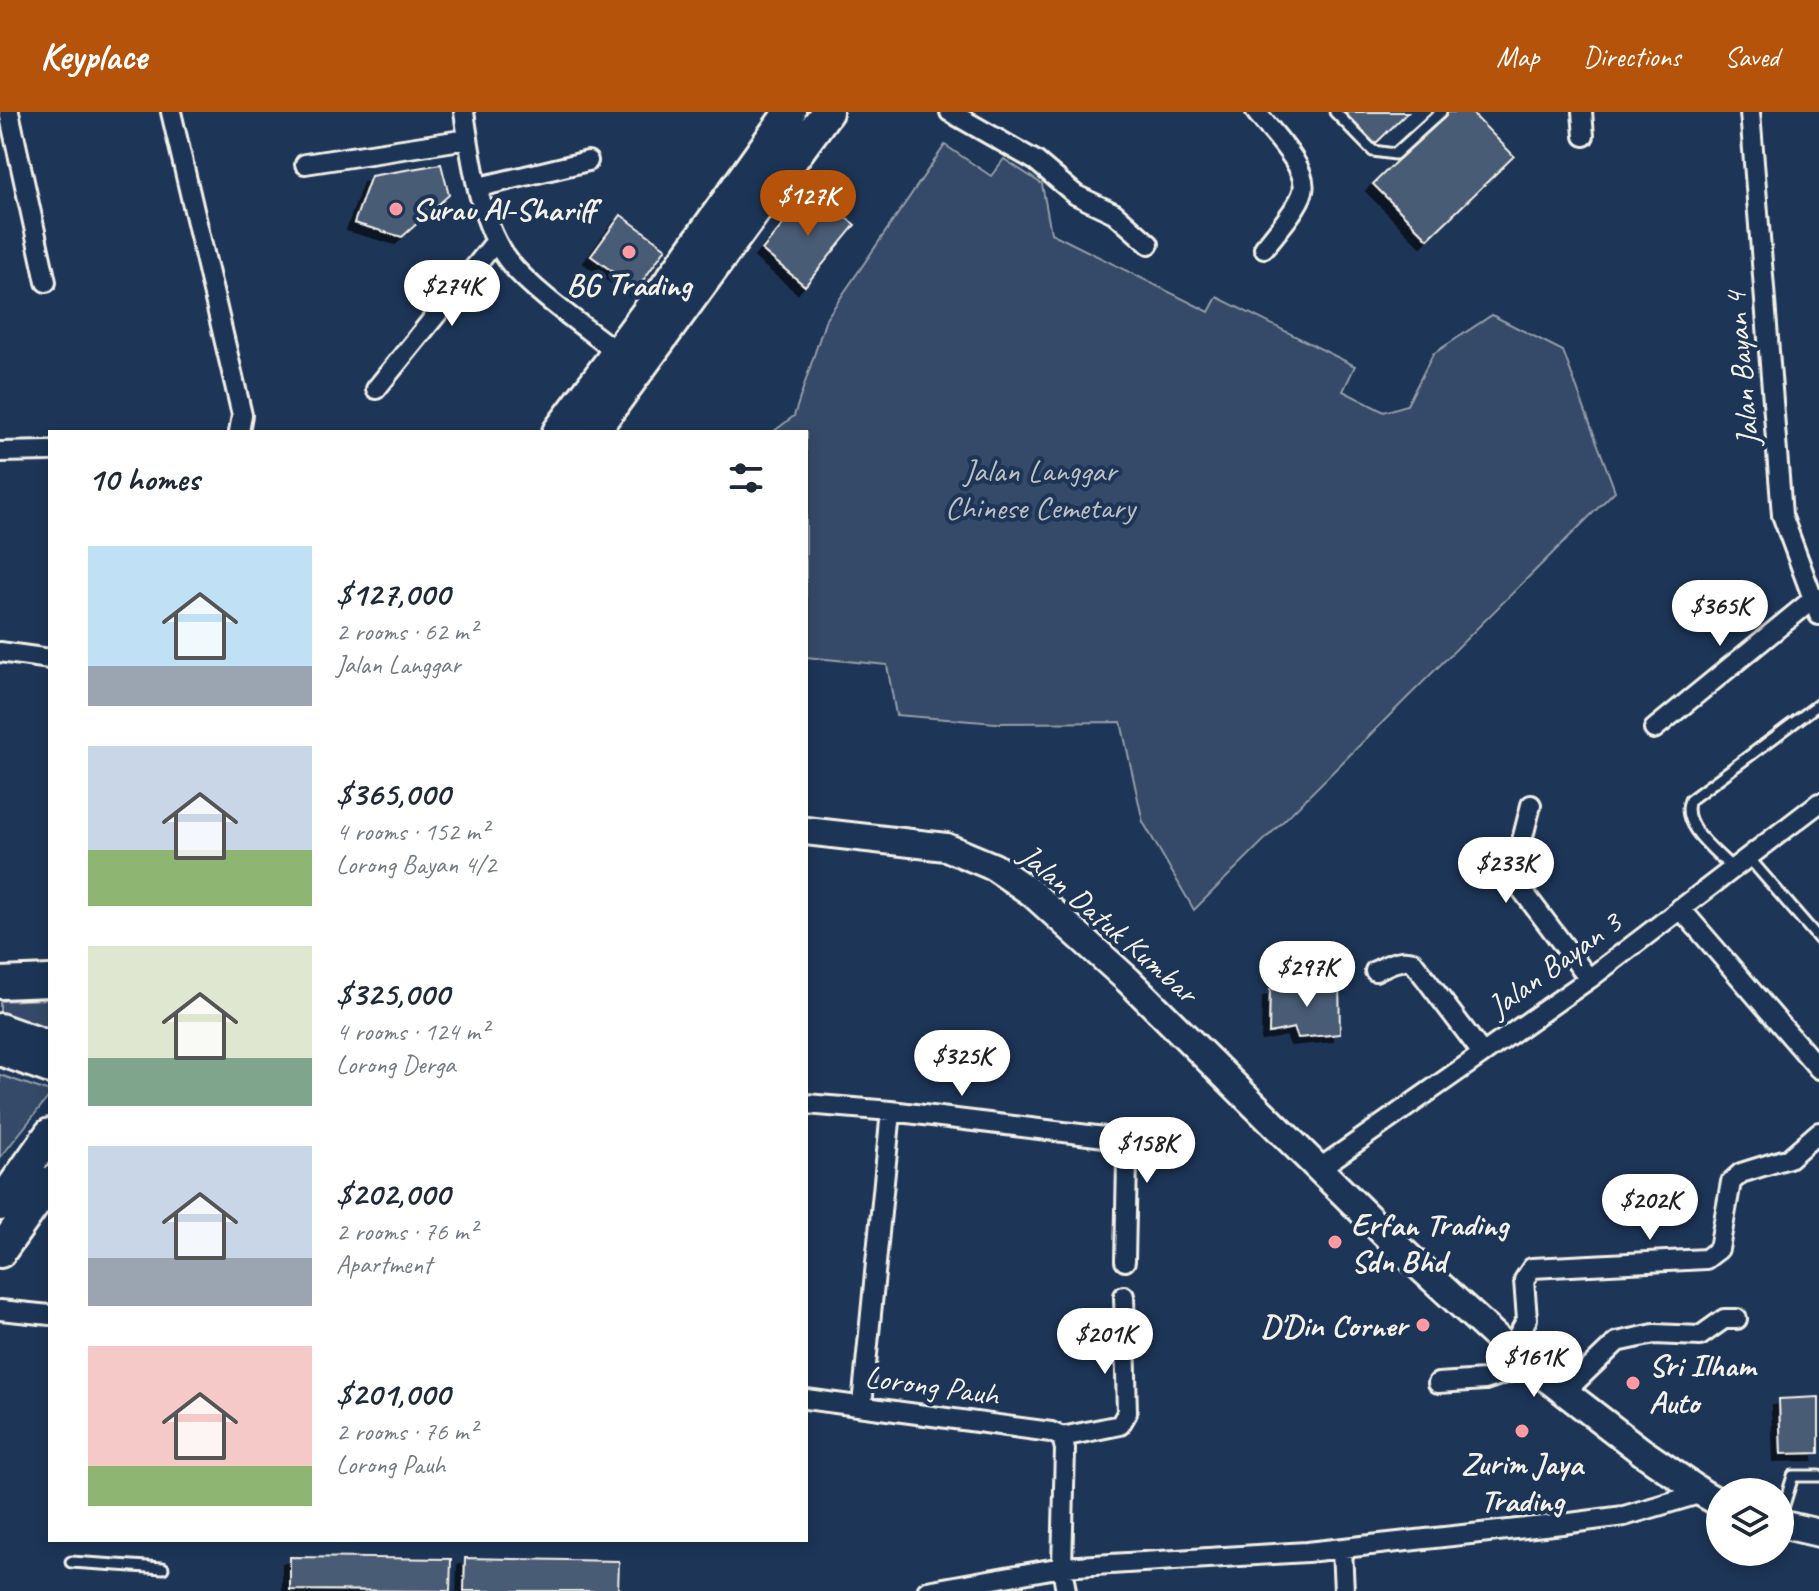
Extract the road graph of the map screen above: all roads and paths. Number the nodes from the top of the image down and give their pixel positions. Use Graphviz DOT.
graph roads {
  1 [pos="9,112"];
  2 [pos="171,112"];
  3 [pos="464,112"];
  4 [pos="790,112"];
  5 [pos="827,112"];
  6 [pos="950,112"];
  7 [pos="1256,112"];
  8 [pos="1335,112"];
  9 [pos="1441,112"];
  10 [pos="1582,112"];
  11 [pos="1750,112"];
  12 [pos="1584,136"];
  13 [pos="468,139"];
  14 [pos="588,161"];
  15 [pos="305,164"];
  16 [pos="479,187"];
  17 [pos="496,241"];
  18 [pos="1149,244"];
  19 [pos="1264,248"];
  20 [pos="46,282"];
  21 [pos="627,360"];
  22 [pos="376,389"];
  23 [pos="239,430"];
  24 [pos="560,430"];
  25 [pos="594,430"];
  26 [pos="48,451"];
  27 [pos="0,452"];
  28 [pos="1817,604"];
  29 [pos="0,652"];
  30 [pos="48,659"];
  31 [pos="1819,704"];
  32 [pos="1654,729"];
  33 [pos="1819,803"];
  34 [pos="1531,805"];
  35 [pos="808,831"];
  36 [pos="1739,862"];
  37 [pos="1680,908"];
  38 [pos="1819,939"];
  39 [pos="1375,971"];
  40 [pos="1589,979"];
  41 [pos="48,981"];
  42 [pos="0,983"];
  43 [pos="0,1027"];
  44 [pos="48,1044"];
  45 [pos="0,1052"];
  46 [pos="1482,1053"];
  47 [pos="48,1069"];
  48 [pos="1819,1069"];
  49 [pos="808,1104"];
  50 [pos="891,1111"];
  51 [pos="1819,1132"];
  52 [pos="48,1137"];
  53 [pos="1320,1168"];
  54 [pos="48,1185"];
  55 [pos="0,1205"];
  56 [pos="0,1252"];
  57 [pos="1125,1261"];
  58 [pos="1124,1296"];
  59 [pos="0,1310"];
  60 [pos="48,1315"];
  61 [pos="1737,1319"];
  62 [pos="1520,1358"];
  63 [pos="1438,1383"];
  64 [pos="1566,1391"];
  65 [pos="808,1399"];
  66 [pos="862,1405"];
  67 [pos="1062,1437"];
  68 [pos="1819,1476"];
  69 [pos="1792,1478"];
  70 [pos="1706,1495"];
  71 [pos="1706,1499"];
  72 [pos="1794,1527"];
  73 [pos="1819,1533"];
  74 [pos="1342,1549"];
  75 [pos="71,1562"];
  76 [pos="1062,1567"];
  77 [pos="163,1568"];
  78 [pos="927,1591"];
  79 [pos="1066,1591"];
  80 [pos="1344,1591"];
  1 -- 20 [label="street"];
  2 -- 23 [label="street"];
  3 -- 13 [label="street"];
  4 -- 21 [label="main road"];
  5 -- 21 [label="main road"];
  6 -- 18 [label="street"];
  7 -- 19 [label="street"];
  8 -- 9 [label="lane"];
  10 -- 12 [label="street"];
  11 -- 28 [label="street, Jalan Bayan 4"];
  13 -- 15 [label="street"];
  13 -- 16 [label="street"];
  14 -- 16 [label="street"];
  16 -- 17 [label="street"];
  17 -- 21 [label="street"];
  17 -- 22 [label="street"];
  21 -- 24 [label="main road"];
  21 -- 25 [label="main road"];
  26 -- 27 [label="street"];
  28 -- 32 [label="street"];
  29 -- 30 [label="street"];
  31 -- 36 [label="lane"];
  33 -- 36 [label="street, Jalan Bayan 3"];
  34 -- 40 [label="street"];
  35 -- 53 [label="main road, Jalan Datuk Kumbar"];
  36 -- 37 [label="street, Jalan Bayan 3"];
  36 -- 38 [label="lane"];
  37 -- 40 [label="street, Jalan Bayan 3"];
  37 -- 48 [label="street"];
  39 -- 46 [label="street"];
  40 -- 46 [label="street, Jalan Bayan 3"];
  41 -- 42 [label="main road"];
  43 -- 44 [label="main road"];
  45 -- 47 [label="main road"];
  46 -- 53 [label="street, Jalan Bayan 3"];
  49 -- 50 [label="street"];
  50 -- 57 [label="street"];
  50 -- 66 [label="street"];
  51 -- 62 [label="street"];
  52 -- 55 [label="main road"];
  53 -- 62 [label="main road, Jalan Datuk Kumbar"];
  54 -- 56 [label="main road"];
  58 -- 67 [label="street"];
  59 -- 60 [label="street"];
  61 -- 64 [label="street"];
  62 -- 63 [label="street"];
  62 -- 64 [label="main road, Jalan Datuk Kumbar"];
  64 -- 70 [label="main road, Jalan Datuk Kumbar"];
  65 -- 66 [label="street, Lorong Pauh"];
  66 -- 67 [label="street, Lorong Pauh"];
  67 -- 76 [label="street"];
  68 -- 69 [label="lane"];
  71 -- 74 [label="street"];
  72 -- 73 [label="main road"];
  74 -- 76 [label="street"];
  74 -- 80 [label="street"];
  75 -- 77 [label="lane"];
  76 -- 78 [label="street"];
  76 -- 79 [label="street"];
}
